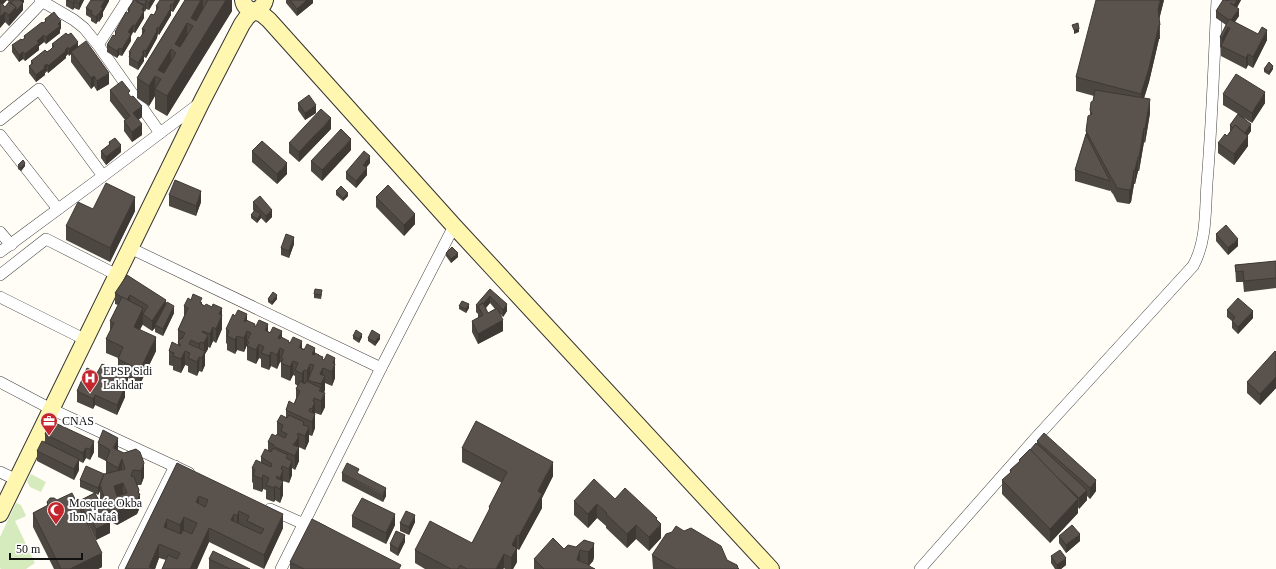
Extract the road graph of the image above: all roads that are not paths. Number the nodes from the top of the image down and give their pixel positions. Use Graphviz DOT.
graph roads {
  1 [pos="127,0"];
  2 [pos="1217,0"];
  3 [pos="42,1"];
  4 [pos="251,3"];
  5 [pos="98,45"];
  6 [pos="0,46"];
  7 [pos="202,101"];
  8 [pos="0,120"];
  9 [pos="160,133"];
  10 [pos="0,135"];
  11 [pos="103,176"];
  12 [pos="58,210"];
  13 [pos="454,226"];
  14 [pos="0,232"];
  15 [pos="10,244"];
  16 [pos="130,248"];
  17 [pos="0,252"];
  18 [pos="0,275"];
  19 [pos="117,275"];
  20 [pos="0,297"];
  21 [pos="86,340"];
  22 [pos="381,368"];
  23 [pos="0,382"];
  24 [pos="52,409"];
  25 [pos="175,466"];
  26 [pos="0,472"];
  27 [pos="196,476"];
  28 [pos="17,480"];
  29 [pos="260,505"];
  30 [pos="0,514"];
  31 [pos="304,524"];
  32 [pos="330,535"];
  33 [pos="124,569"];
  34 [pos="281,569"];
  35 [pos="771,569"];
  36 [pos="920,569"];
  1 -- 5 [label="street"];
  2 -- 36 [label="street"];
  3 -- 5 [label="street"];
  3 -- 6 [label="street"];
  4 -- 7 [label="main road"];
  4 -- 13 [label="main road"];
  5 -- 9 [label="street"];
  7 -- 9 [label="street"];
  7 -- 16 [label="main road"];
  8 -- 11 [label="street"];
  9 -- 11 [label="street"];
  10 -- 12 [label="street"];
  11 -- 12 [label="street"];
  12 -- 15 [label="street"];
  13 -- 22 [label="street"];
  13 -- 35 [label="main road"];
  14 -- 15 [label="street"];
  15 -- 17 [label="street"];
  16 -- 19 [label="main road"];
  16 -- 22 [label="street"];
  18 -- 19 [label="street"];
  19 -- 21 [label="main road"];
  20 -- 21 [label="street"];
  21 -- 24 [label="main road"];
  22 -- 31 [label="street"];
  23 -- 24 [label="street"];
  24 -- 25 [label="street"];
  24 -- 28 [label="main road"];
  25 -- 27 [label="street"];
  25 -- 33 [label="street"];
  26 -- 28 [label="street"];
  28 -- 30 [label="main road"];
  29 -- 31 [label="street"];
  31 -- 32 [label="street"];
  31 -- 34 [label="street"];
}
